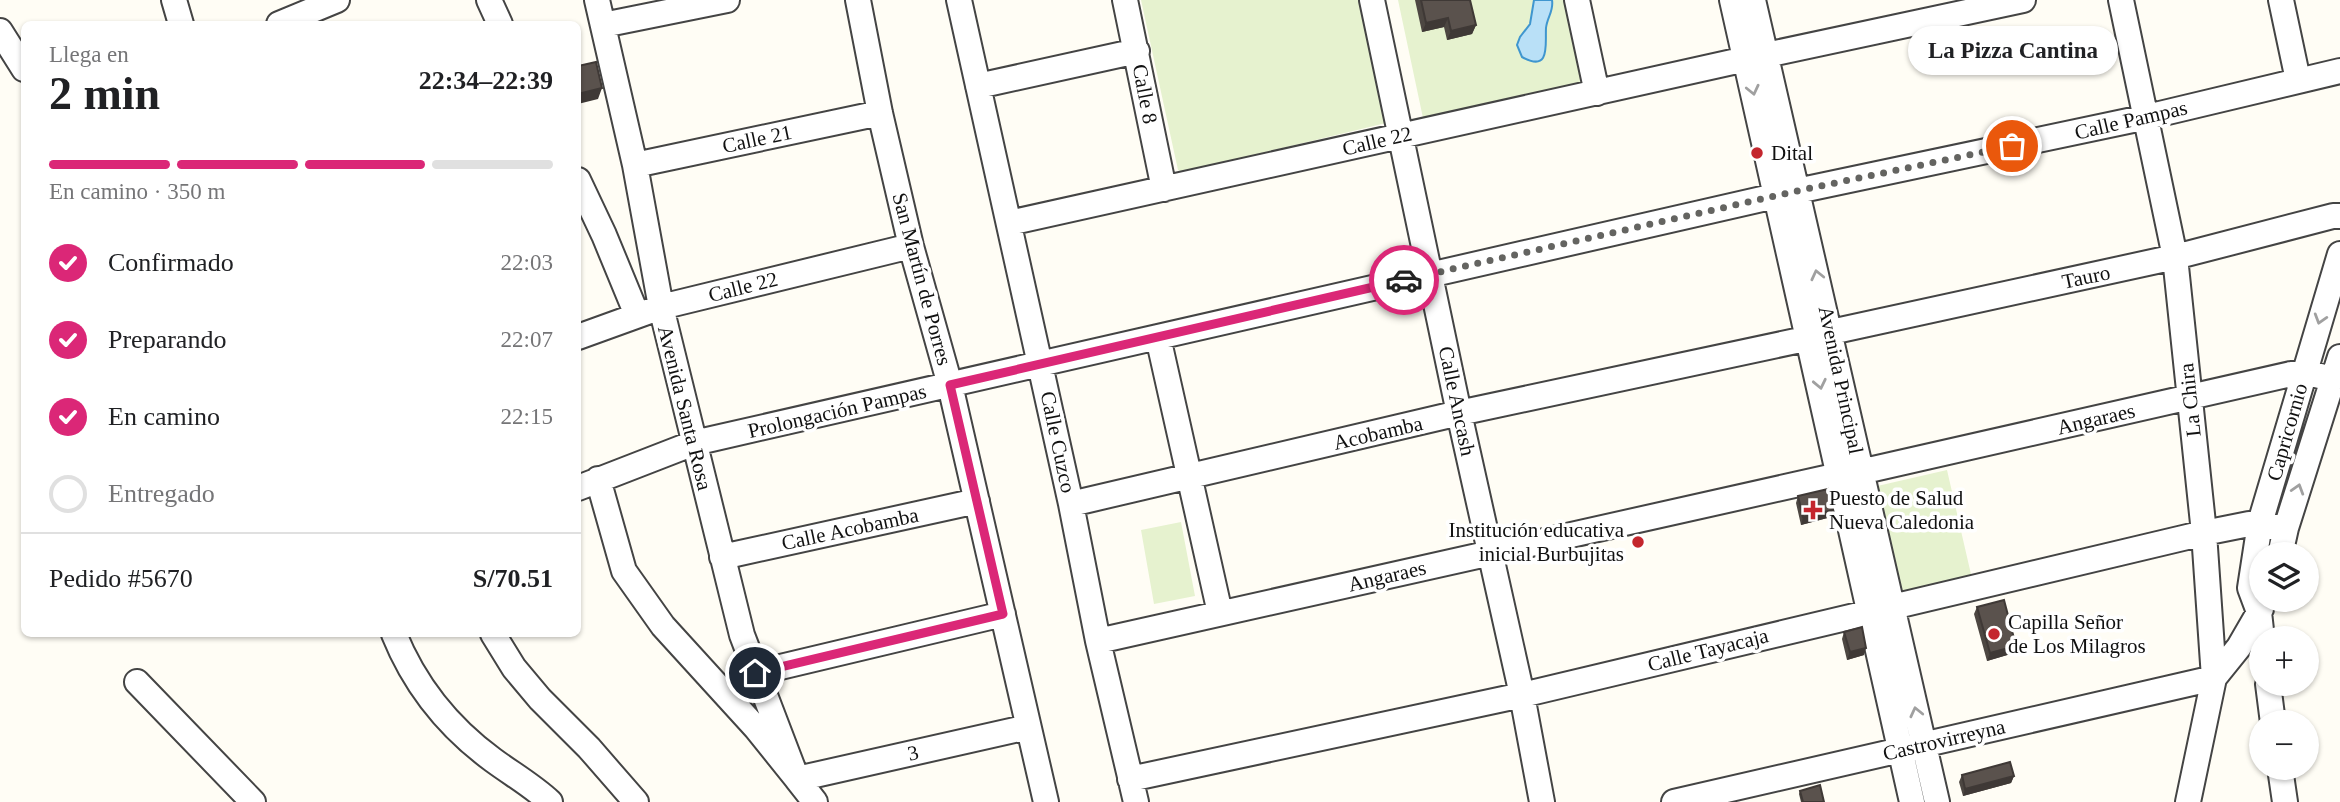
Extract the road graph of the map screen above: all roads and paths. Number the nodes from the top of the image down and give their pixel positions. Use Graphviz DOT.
graph roads {
  1 [pos="174,0"];
  2 [pos="337,0"];
  3 [pos="489,0"];
  4 [pos="597,0"];
  5 [pos="727,0"];
  6 [pos="858,0"];
  7 [pos="959,0"];
  8 [pos="1125,0"];
  9 [pos="1372,0"];
  10 [pos="1577,0"];
  11 [pos="1732,0"];
  12 [pos="1753,0"];
  13 [pos="2023,0"];
  14 [pos="2121,0"];
  15 [pos="2281,0"];
  16 [pos="180,21"];
  17 [pos="286,21"];
  18 [pos="499,21"];
  19 [pos="603,25"];
  20 [pos="0,31"];
  21 [pos="1136,51"];
  22 [pos="1756,57"];
  23 [pos="21,64"];
  24 [pos="2340,71"];
  25 [pos="2298,80"];
  26 [pos="978,86"];
  27 [pos="1597,93"];
  28 [pos="880,113"];
  29 [pos="2147,117"];
  30 [pos="1401,135"];
  31 [pos="635,165"];
  32 [pos="581,189"];
  33 [pos="1164,189"];
  34 [pos="1787,193"];
  35 [pos="2340,216"];
  36 [pos="1009,223"];
  37 [pos="911,246"];
  38 [pos="2340,254"];
  39 [pos="2175,257"];
  40 [pos="1429,274"];
  41 [pos="661,307"];
  42 [pos="636,315"];
  43 [pos="1820,335"];
  44 [pos="581,336"];
  45 [pos="1158,337"];
  46 [pos="1041,363"];
  47 [pos="2336,368"];
  48 [pos="2304,372"];
  49 [pos="950,385"];
  50 [pos="2190,398"];
  51 [pos="1459,414"];
  52 [pos="694,443"];
  53 [pos="1850,473"];
  54 [pos="1189,478"];
  55 [pos="588,483"];
  56 [pos="977,501"];
  57 [pos="1071,505"];
  58 [pos="2260,523"];
  59 [pos="2286,528"];
  60 [pos="2204,533"];
  61 [pos="2257,542"];
  62 [pos="2283,542"];
  63 [pos="1490,553"];
  64 [pos="722,557"];
  65 [pos="1880,610"];
  66 [pos="2259,612"];
  67 [pos="1220,613"];
  68 [pos="1003,614"];
  69 [pos="395,637"];
  70 [pos="495,637"];
  71 [pos="1098,641"];
  72 [pos="755,673"];
  73 [pos="2214,678"];
  74 [pos="137,682"];
  75 [pos="1522,695"];
  76 [pos="1028,727"];
  77 [pos="1912,747"];
  78 [pos="797,779"];
  79 [pos="2282,780"];
  80 [pos="1133,791"];
  81 [pos="253,802"];
  82 [pos="550,802"];
  83 [pos="636,802"];
  84 [pos="815,802"];
  85 [pos="1046,802"];
  86 [pos="1542,802"];
  87 [pos="1674,802"];
  88 [pos="1912,802"];
  89 [pos="1937,802"];
  90 [pos="2188,802"];
  91 [pos="2285,802"];
  1 -- 16 [label="street"];
  2 -- 17 [label="street"];
  3 -- 18 [label="street"];
  4 -- 19 [label="street, Avenida Santa Rosa"];
  5 -- 19 [label="street"];
  6 -- 28 [label="street, San Martín de Porres"];
  7 -- 26 [label="street, Calle Cuzco"];
  8 -- 21 [label="street, Calle 8"];
  9 -- 30 [label="street, Calle Ancash"];
  10 -- 27 [label="street"];
  11 -- 22 [label="street, Avenida Principal"];
  12 -- 22 [label="street, Avenida Principal"];
  13 -- 22 [label="street, Calle 22"];
  14 -- 29 [label="street, La Chira"];
  15 -- 25 [label="street"];
  19 -- 31 [label="street, Avenida Santa Rosa"];
  20 -- 23 [label="street"];
  21 -- 26 [label="street"];
  21 -- 33 [label="street, Calle 8"];
  22 -- 27 [label="street, Calle 22"];
  22 -- 34 [label="street, Avenida Principal"];
  24 -- 25 [label="street, Calle Pampas"];
  25 -- 29 [label="street, Calle Pampas"];
  26 -- 36 [label="street, Calle Cuzco"];
  27 -- 30 [label="street, Calle 22"];
  28 -- 31 [label="street, Calle 21"];
  28 -- 37 [label="street, San Martín de Porres"];
  29 -- 34 [label="street, Calle Pampas"];
  29 -- 39 [label="street, La Chira"];
  30 -- 33 [label="street, Calle 22"];
  30 -- 40 [label="street, Calle Ancash"];
  31 -- 41 [label="street, Avenida Santa Rosa"];
  32 -- 42 [label="street"];
  33 -- 36 [label="street, Calle 22"];
  34 -- 40 [label="street, Prolongación Pampas"];
  34 -- 43 [label="street, Avenida Principal"];
  35 -- 39 [label="street, Tauro"];
  36 -- 46 [label="street, Calle Cuzco"];
  37 -- 41 [label="street, Calle 22"];
  37 -- 49 [label="street, San Martín de Porres"];
  38 -- 48 [label="street, Capricornio, one-way"];
  39 -- 43 [label="street, Tauro"];
  39 -- 50 [label="street, La Chira"];
  40 -- 45 [label="street, Prolongación Pampas"];
  40 -- 51 [label="street, Calle Ancash"];
  41 -- 42 [label="street, Calle 22"];
  41 -- 52 [label="street, Avenida Santa Rosa"];
  42 -- 44 [label="street, Calle 22"];
  43 -- 51 [label="street, Acobamba"];
  43 -- 53 [label="street, Avenida Principal"];
  45 -- 46 [label="street, Prolongación Pampas"];
  45 -- 54 [label="street"];
  46 -- 49 [label="street, Prolongación Pampas"];
  46 -- 57 [label="street, Calle Cuzco"];
  47 -- 48 [label="street, Angaraes"];
  59 -- 47 [label="street, Capricornio, one-way"];
  48 -- 50 [label="street, Angaraes"];
  48 -- 58 [label="street, Capricornio"];
  49 -- 52 [label="street, Prolongación Pampas"];
  49 -- 56 [label="street, San Martín de Porres"];
  50 -- 53 [label="street, Angaraes"];
  50 -- 60 [label="street, La Chira"];
  51 -- 54 [label="street, Acobamba"];
  51 -- 63 [label="street, Calle Ancash"];
  52 -- 55 [label="street, Prolongación Pampas"];
  52 -- 64 [label="street, Avenida Santa Rosa"];
  53 -- 63 [label="street, Angaraes"];
  53 -- 65 [label="street, Avenida Principal"];
  54 -- 57 [label="street, Acobamba"];
  54 -- 67 [label="street"];
  55 -- 78 [label="street"];
  56 -- 64 [label="street, Calle Acobamba"];
  56 -- 68 [label="street, San Martín de Porres"];
  57 -- 71 [label="street, Calle Cuzco"];
  58 -- 59 [label="street, Calle Tayacaja"];
  58 -- 60 [label="street, Calle Tayacaja"];
  58 -- 61 [label="street, Capricornio"];
  59 -- 62 [label="street, Capricornio"];
  60 -- 65 [label="street, Calle Tayacaja"];
  60 -- 73 [label="street, La Chira"];
  63 -- 67 [label="street, Angaraes"];
  63 -- 75 [label="street, Calle Ancash"];
  64 -- 72 [label="street, Avenida Santa Rosa"];
  65 -- 75 [label="street, Calle Tayacaja"];
  65 -- 77 [label="street, Avenida Principal"];
  66 -- 73 [label="street"];
  67 -- 71 [label="street, Angaraes"];
  68 -- 72 [label="street"];
  68 -- 76 [label="street, San Martín de Porres"];
  69 -- 82 [label="street"];
  70 -- 83 [label="street"];
  71 -- 80 [label="street, Calle Cuzco"];
  72 -- 78 [label="street, Avenida Santa Rosa"];
  73 -- 77 [label="street, Castrovirreyna"];
  73 -- 90 [label="street, La Chira"];
  74 -- 81 [label="street"];
  75 -- 80 [label="street, Calle Tayacaja"];
  75 -- 86 [label="street, Calle Ancash"];
  76 -- 78 [label="street, 3"];
  76 -- 85 [label="street, San Martín de Porres"];
  77 -- 87 [label="street, Castrovirreyna"];
  77 -- 88 [label="street, Avenida Principal"];
  77 -- 89 [label="street, Avenida Principal"];
  78 -- 84 [label="street, Avenida Santa Rosa"];
  79 -- 91 [label="street"];
}
